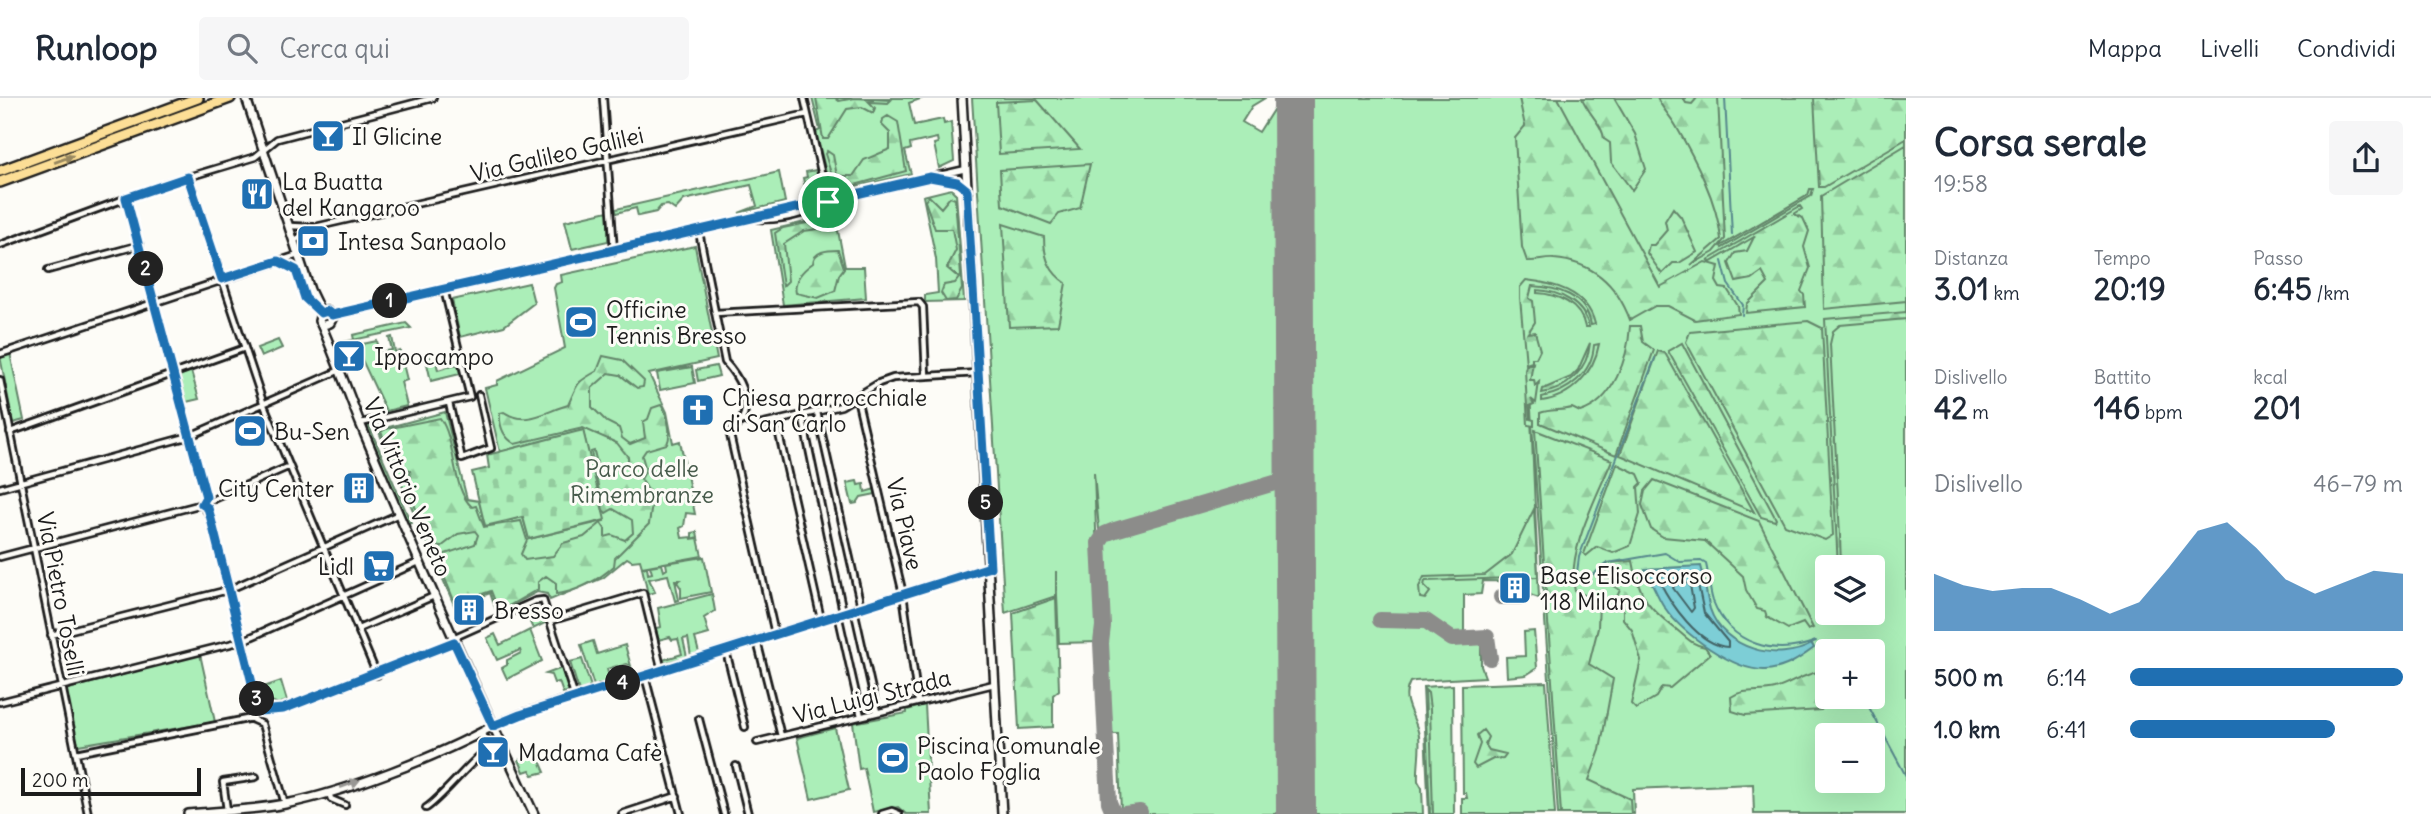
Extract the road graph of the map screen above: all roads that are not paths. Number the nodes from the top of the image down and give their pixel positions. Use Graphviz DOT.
graph roads {
  1 [pos="198,98"];
  2 [pos="230,98"];
  3 [pos="246,98"];
  4 [pos="433,98"];
  5 [pos="603,98"];
  6 [pos="804,98"];
  7 [pos="962,98"];
  8 [pos="807,114"];
  9 [pos="263,149"];
  10 [pos="608,159"];
  11 [pos="966,169"];
  12 [pos="0,171"];
  13 [pos="188,177"];
  14 [pos="930,177"];
  15 [pos="0,182"];
  16 [pos="967,190"];
  17 [pos="126,198"];
  18 [pos="828,202"];
  19 [pos="289,226"];
  20 [pos="315,227"];
  21 [pos="699,232"];
  22 [pos="294,242"];
  23 [pos="140,245"];
  24 [pos="0,246"];
  25 [pos="614,251"];
  26 [pos="299,255"];
  27 [pos="278,261"];
  28 [pos="48,270"];
  29 [pos="222,279"];
  30 [pos="444,289"];
  31 [pos="155,302"];
  32 [pos="319,311"];
  33 [pos="715,313"];
  34 [pos="332,315"];
  35 [pos="324,325"];
  36 [pos="245,348"];
  37 [pos="0,354"];
  38 [pos="338,371"];
  39 [pos="173,373"];
  40 [pos="979,373"];
  41 [pos="926,376"];
  42 [pos="0,380"];
  43 [pos="479,395"];
  44 [pos="857,398"];
  45 [pos="449,403"];
  46 [pos="264,405"];
  47 [pos="817,412"];
  48 [pos="802,415"];
  49 [pos="741,420"];
  50 [pos="776,421"];
  51 [pos="360,423"];
  52 [pos="10,432"];
  53 [pos="190,436"];
  54 [pos="290,466"];
  55 [pos="21,482"];
  56 [pos="0,488"];
  57 [pos="206,497"];
  58 [pos="212,500"];
  59 [pos="202,504"];
  60 [pos="208,508"];
  61 [pos="399,514"];
  62 [pos="325,547"];
  63 [pos="35,548"];
  64 [pos="0,557"];
  65 [pos="419,562"];
  66 [pos="990,567"];
  67 [pos="228,590"];
  68 [pos="904,594"];
  69 [pos="345,595"];
  70 [pos="434,596"];
  71 [pos="861,607"];
  72 [pos="855,609"];
  73 [pos="840,613"];
  74 [pos="821,619"];
  75 [pos="550,621"];
  76 [pos="358,629"];
  77 [pos="775,634"];
  78 [pos="51,635"];
  79 [pos="242,640"];
  80 [pos="453,640"];
  81 [pos="757,641"];
  82 [pos="726,651"];
  83 [pos="662,671"];
  84 [pos="377,674"];
  85 [pos="645,676"];
  86 [pos="995,683"];
  87 [pos="62,688"];
  88 [pos="575,698"];
  89 [pos="0,702"];
  90 [pos="918,702"];
  91 [pos="261,712"];
  92 [pos="877,712"];
  93 [pos="861,716"];
  94 [pos="252,718"];
  95 [pos="699,719"];
  96 [pos="262,724"];
  97 [pos="493,726"];
  98 [pos="746,727"];
  99 [pos="476,735"];
  100 [pos="781,736"];
  101 [pos="757,742"];
  102 [pos="501,743"];
  103 [pos="492,744"];
  104 [pos="76,753"];
  105 [pos="736,766"];
  106 [pos="256,777"];
  107 [pos="328,792"];
  108 [pos="677,796"];
  109 [pos="285,804"];
  110 [pos="345,805"];
  111 [pos="426,808"];
  112 [pos="228,812"];
  113 [pos="209,813"];
  114 [pos="88,814"];
  115 [pos="188,814"];
  116 [pos="534,814"];
  117 [pos="623,814"];
  118 [pos="681,814"];
  119 [pos="724,814"];
  120 [pos="748,814"];
  121 [pos="882,814"];
  122 [pos="898,814"];
  123 [pos="1002,814"];
  1 -- 12 [label="highway"];
  15 -- 2 [label="highway, one-way"];
  3 -- 9 [label="street"];
  4 -- 9 [label="street"];
  5 -- 10 [label="street"];
  6 -- 8 [label="street"];
  7 -- 11 [label="street"];
  8 -- 10 [label="street, Via Galileo Galilei"];
  8 -- 18 [label="street"];
  9 -- 13 [label="street"];
  9 -- 19 [label="street"];
  10 -- 20 [label="street, Via Galileo Galilei"];
  10 -- 25 [label="street"];
  11 -- 14 [label="street"];
  11 -- 16 [label="street"];
  13 -- 17 [label="street"];
  13 -- 29 [label="street"];
  14 -- 16 [label="street"];
  14 -- 18 [label="street"];
  16 -- 40 [label="street"];
  17 -- 23 [label="street"];
  17 -- 24 [label="street"];
  18 -- 21 [label="street"];
  19 -- 20 [label="street, Via Galileo Galilei"];
  19 -- 22 [label="street"];
  20 -- 22 [label="street, Via Galileo Galilei"];
  21 -- 25 [label="street"];
  21 -- 33 [label="street"];
  22 -- 26 [label="street"];
  23 -- 28 [label="street"];
  23 -- 31 [label="street"];
  25 -- 30 [label="street"];
  26 -- 27 [label="street"];
  26 -- 32 [label="street"];
  27 -- 29 [label="street"];
  27 -- 32 [label="street"];
  29 -- 31 [label="street"];
  29 -- 36 [label="street"];
  30 -- 34 [label="street"];
  30 -- 45 [label="street"];
  31 -- 37 [label="street"];
  31 -- 39 [label="street"];
  32 -- 34 [label="street"];
  32 -- 35 [label="street"];
  33 -- 41 [label="street"];
  33 -- 49 [label="street"];
  34 -- 35 [label="street"];
  35 -- 38 [label="street, Via Vittorio Veneto"];
  36 -- 39 [label="street"];
  36 -- 46 [label="street"];
  38 -- 46 [label="street"];
  38 -- 51 [label="street, Via Vittorio Veneto"];
  39 -- 52 [label="street"];
  39 -- 53 [label="street"];
  40 -- 41 [label="street"];
  40 -- 66 [label="street"];
  41 -- 44 [label="street"];
  42 -- 52 [label="street, Via Pietro Toselli"];
  43 -- 45 [label="street"];
  44 -- 47 [label="street"];
  44 -- 68 [label="street, Via Piave"];
  45 -- 51 [label="street"];
  46 -- 53 [label="street"];
  46 -- 54 [label="street"];
  47 -- 48 [label="street"];
  47 -- 71 [label="street"];
  48 -- 50 [label="street"];
  48 -- 73 [label="street"];
  49 -- 50 [label="street"];
  49 -- 77 [label="street"];
  50 -- 74 [label="street"];
  51 -- 61 [label="street, Via Vittorio Veneto"];
  52 -- 55 [label="street, Via Pietro Toselli"];
  53 -- 55 [label="street"];
  53 -- 57 [label="street"];
  54 -- 58 [label="street"];
  54 -- 62 [label="street"];
  55 -- 56 [label="street"];
  55 -- 63 [label="street, Via Pietro Toselli"];
  57 -- 58 [label="street"];
  57 -- 59 [label="street"];
  58 -- 60 [label="street"];
  59 -- 60 [label="street"];
  59 -- 63 [label="street"];
  60 -- 67 [label="street"];
  61 -- 62 [label="street"];
  61 -- 65 [label="street, Via Vittorio Veneto"];
  62 -- 67 [label="street"];
  62 -- 69 [label="street"];
  63 -- 64 [label="street"];
  63 -- 78 [label="street, Via Pietro Toselli"];
  65 -- 69 [label="street"];
  65 -- 70 [label="street, Via Vittorio Veneto"];
  66 -- 68 [label="street"];
  66 -- 86 [label="street"];
  67 -- 78 [label="street"];
  67 -- 79 [label="street"];
  68 -- 71 [label="street"];
  68 -- 90 [label="street, Via Piave"];
  69 -- 76 [label="street"];
  69 -- 79 [label="street"];
  70 -- 76 [label="street"];
  70 -- 80 [label="street, Via Vittorio Veneto"];
  71 -- 72 [label="street"];
  72 -- 73 [label="street"];
  72 -- 92 [label="street"];
  73 -- 74 [label="street"];
  73 -- 93 [label="street"];
  74 -- 77 [label="street"];
  75 -- 80 [label="street"];
  75 -- 83 [label="street"];
  75 -- 88 [label="street"];
  76 -- 84 [label="street"];
  77 -- 81 [label="street"];
  78 -- 87 [label="street, Via Pietro Toselli"];
  79 -- 87 [label="street"];
  79 -- 91 [label="street"];
  80 -- 84 [label="street"];
  80 -- 97 [label="street, Via Vittorio Veneto"];
  81 -- 82 [label="street"];
  81 -- 100 [label="street"];
  82 -- 83 [label="street"];
  82 -- 98 [label="street"];
  83 -- 85 [label="street"];
  84 -- 91 [label="street"];
  85 -- 88 [label="street"];
  85 -- 108 [label="street"];
  86 -- 90 [label="street, Via Luigi Strada"];
  86 -- 123 [label="street"];
  87 -- 89 [label="street"];
  87 -- 104 [label="street, Via Pietro Toselli"];
  88 -- 97 [label="street"];
  90 -- 92 [label="street, Via Luigi Strada"];
  91 -- 94 [label="street"];
  91 -- 96 [label="street"];
  92 -- 93 [label="street, Via Luigi Strada"];
  93 -- 100 [label="street, Via Luigi Strada"];
  94 -- 96 [label="street"];
  94 -- 104 [label="street"];
  95 -- 119 [label="street"];
  96 -- 109 [label="street"];
  97 -- 99 [label="street"];
  97 -- 102 [label="street, Via Vittorio Veneto"];
  99 -- 103 [label="street"];
  107 -- 99 [label="street, one-way"];
  100 -- 101 [label="street, Via Luigi Strada"];
  102 -- 103 [label="street"];
  102 -- 116 [label="street, Via Vittorio Veneto"];
  103 -- 111 [label="street"];
  104 -- 114 [label="street, Via Pietro Toselli"];
  105 -- 120 [label="street"];
  106 -- 112 [label="street"];
  107 -- 109 [label="street"];
  107 -- 110 [label="street"];
  108 -- 117 [label="street"];
  108 -- 118 [label="street"];
  109 -- 112 [label="street"];
  112 -- 113 [label="street"];
  113 -- 115 [label="street"];
  121 -- 122 [label="street"];
}
